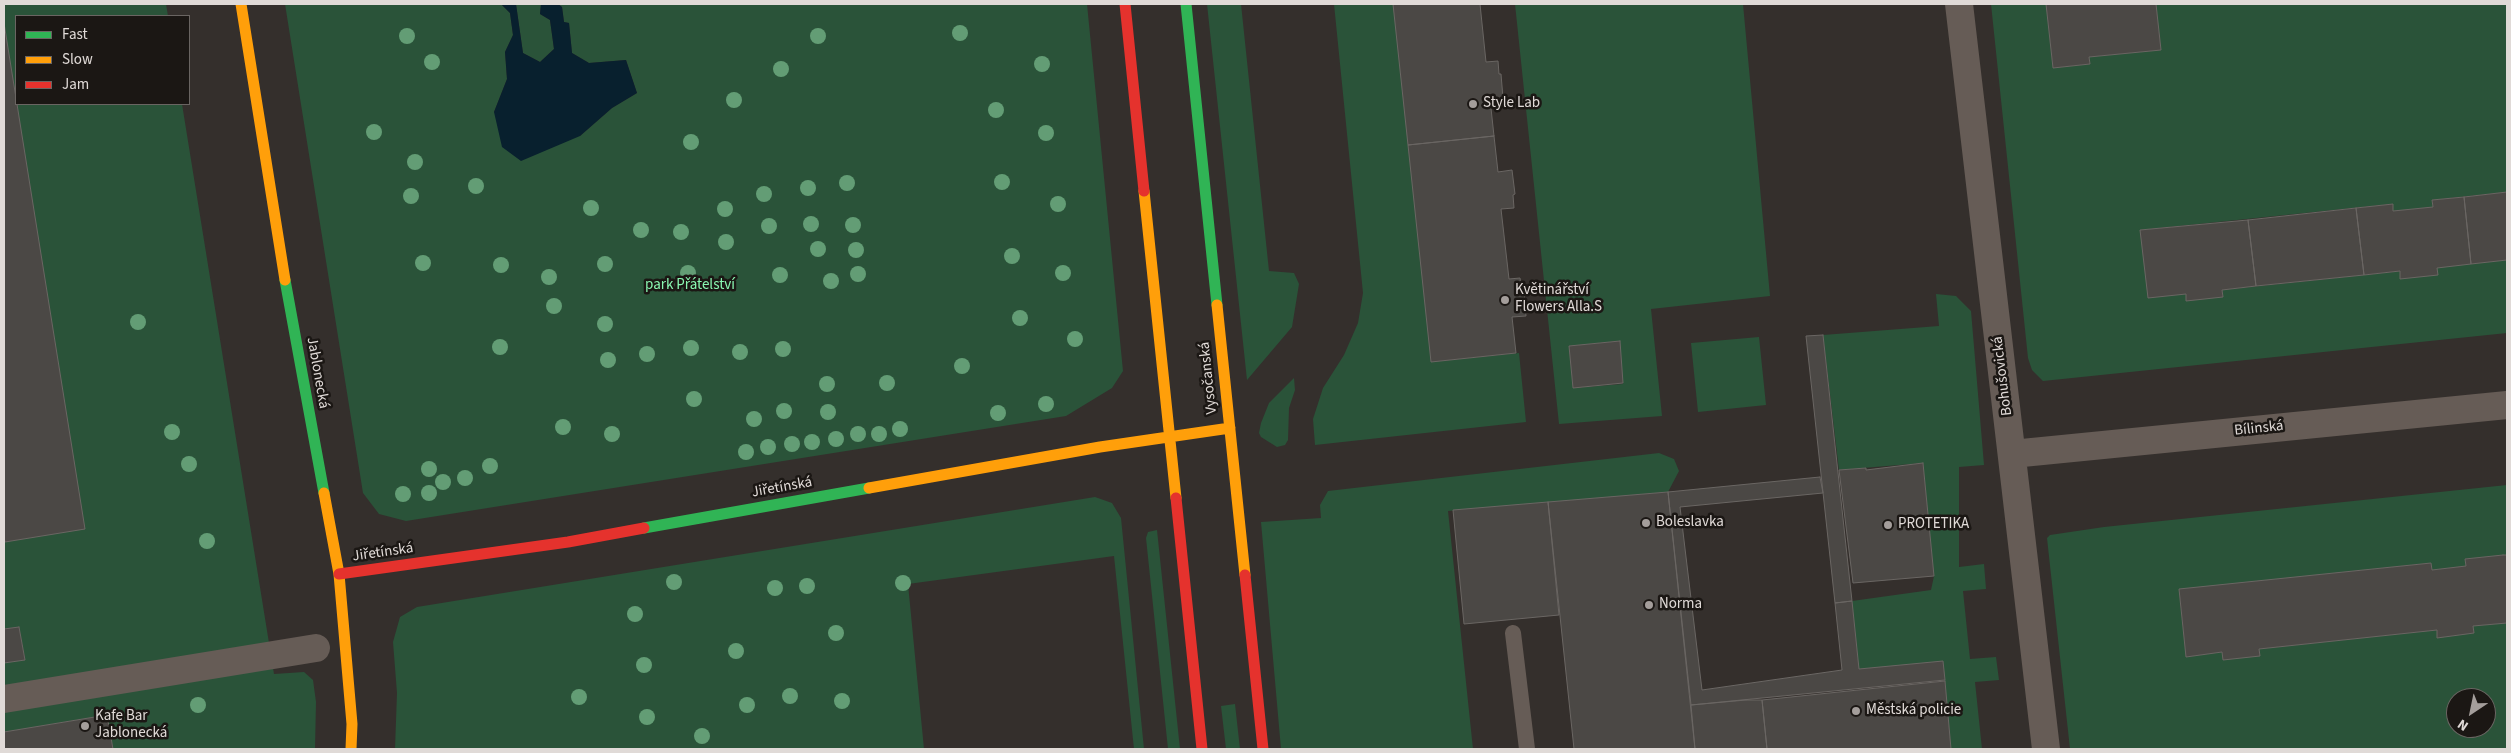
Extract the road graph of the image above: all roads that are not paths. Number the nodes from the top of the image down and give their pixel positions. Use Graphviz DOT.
graph roads {
  1 [pos="241,4"];
  2 [pos="1125,4"];
  3 [pos="1186,4"];
  4 [pos="1959,4"];
  5 [pos="2507,405"];
  6 [pos="1230,428"];
  7 [pos="1170,438"];
  8 [pos="2012,454"];
  9 [pos="339,574"];
  10 [pos="1514,633"];
  11 [pos="316,648"];
  12 [pos="4,699"];
  13 [pos="351,749"];
  14 [pos="1202,749"];
  15 [pos="1263,749"];
  16 [pos="1527,749"];
  17 [pos="2046,749"];
  1 -- 9 [label="street, Jablonecká"];
  2 -- 7 [label="street"];
  3 -- 6 [label="street, Vysočanská"];
  4 -- 8 [label="street, Bohušovická"];
  5 -- 8 [label="street, Bílinská"];
  6 -- 7 [label="street, Jiřetínská"];
  6 -- 15 [label="street, Vysočanská"];
  7 -- 9 [label="street, Jiřetínská"];
  7 -- 14 [label="street"];
  8 -- 17 [label="street, Bohušovická"];
  9 -- 13 [label="street, Jablonecká"];
  10 -- 16 [label="lane"];
  11 -- 12 [label="street"];
}
